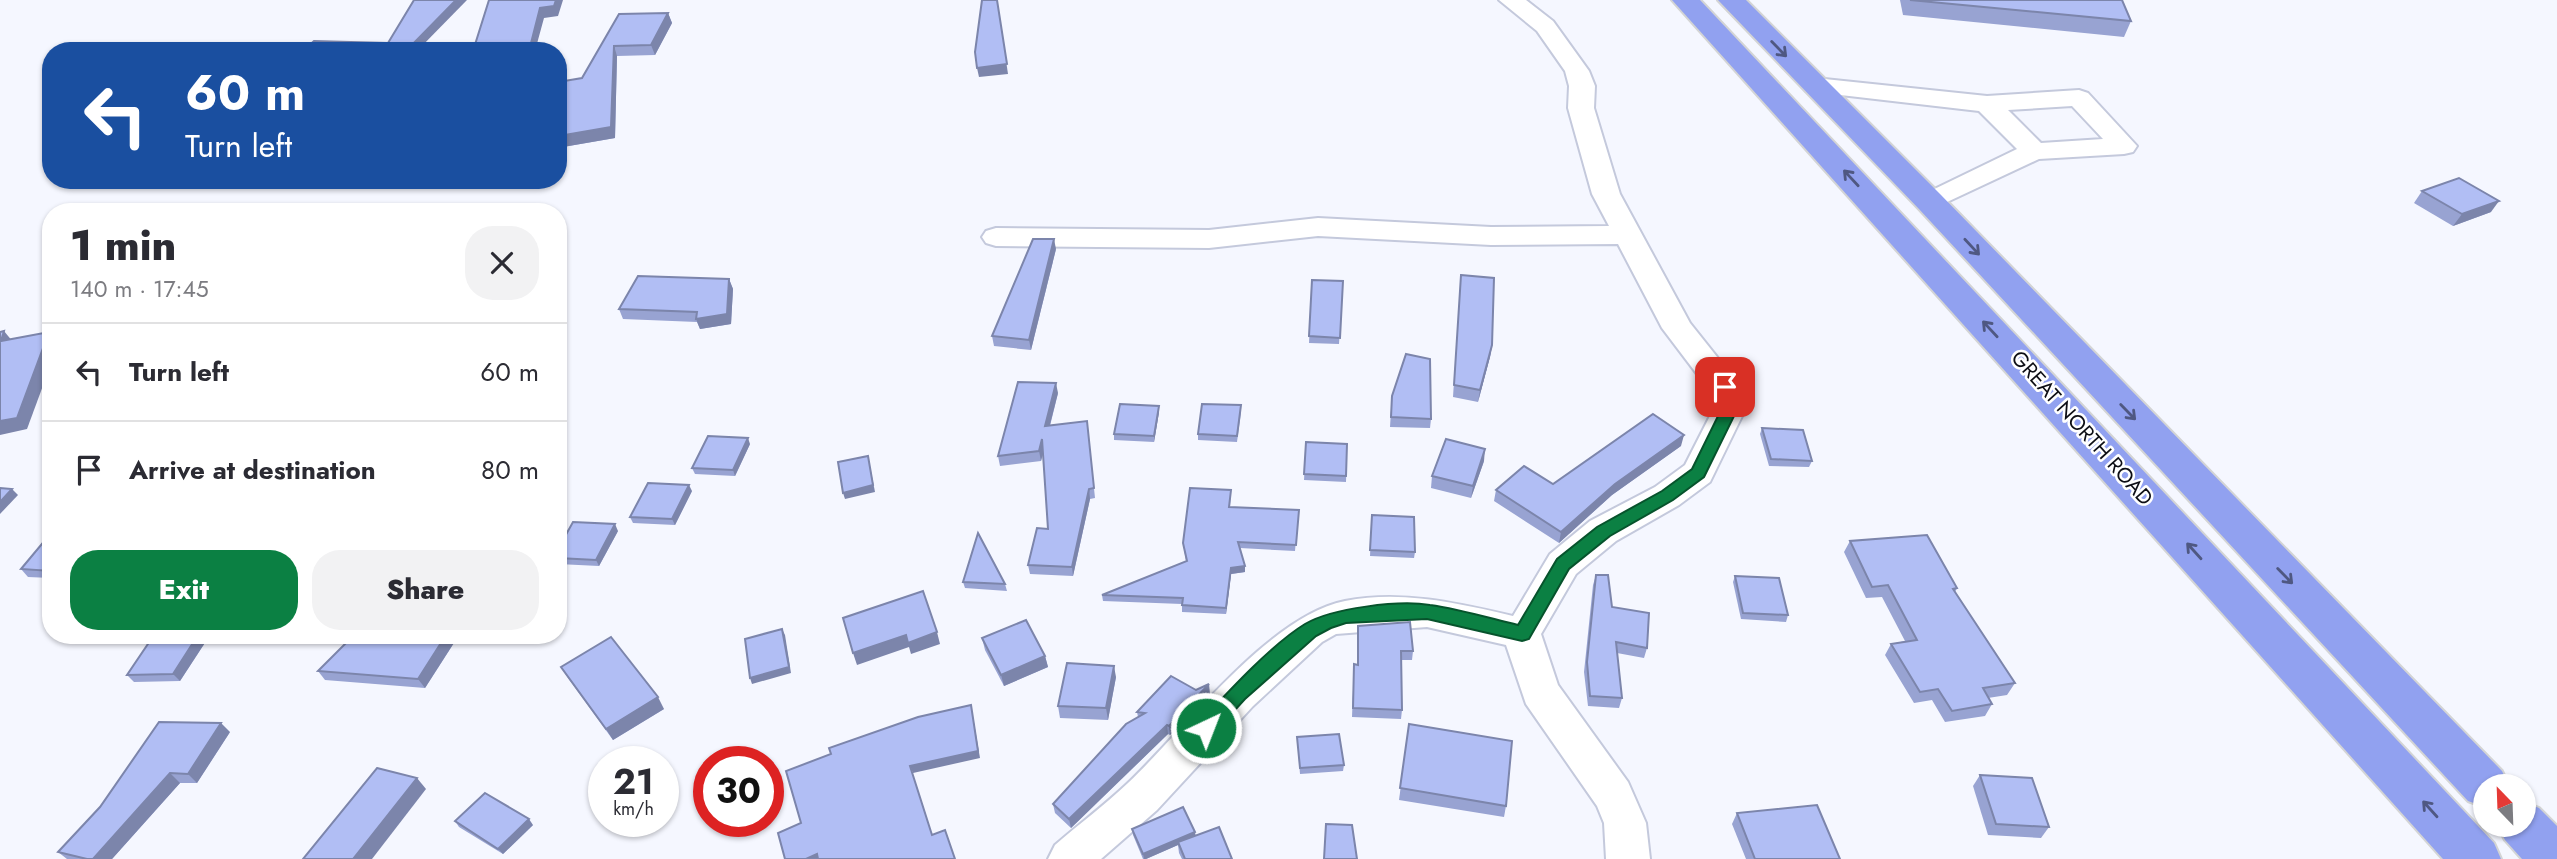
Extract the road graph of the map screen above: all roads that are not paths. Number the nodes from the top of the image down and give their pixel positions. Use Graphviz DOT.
graph roads {
  1 [pos="1511,0"];
  2 [pos="1685,0"];
  3 [pos="1731,0"];
  4 [pos="1815,86"];
  5 [pos="1987,104"];
  6 [pos="2034,151"];
  7 [pos="1930,202"];
  8 [pos="1627,235"];
  9 [pos="996,237"];
  10 [pos="1522,633"];
  11 [pos="2474,774"];
  12 [pos="2534,837"];
  13 [pos="1070,859"];
  14 [pos="1628,859"];
  15 [pos="2476,859"];
  16 [pos="2555,859"];
  1 -- 8 [label="street"];
  15 -- 2 [label="highway, GREAT NORTH ROAD, one-way"];
  3 -- 4 [label="highway, GREAT NORTH ROAD, one-way"];
  4 -- 5 [label="street"];
  4 -- 7 [label="highway, GREAT NORTH ROAD"];
  5 -- 6 [label="street"];
  5 -- 6 [label="street"];
  6 -- 7 [label="street"];
  7 -- 11 [label="highway, GREAT NORTH ROAD, one-way"];
  8 -- 9 [label="street"];
  8 -- 10 [label="street"];
  10 -- 13 [label="street"];
  10 -- 14 [label="street"];
  12 -- 16 [label="highway"];
}
